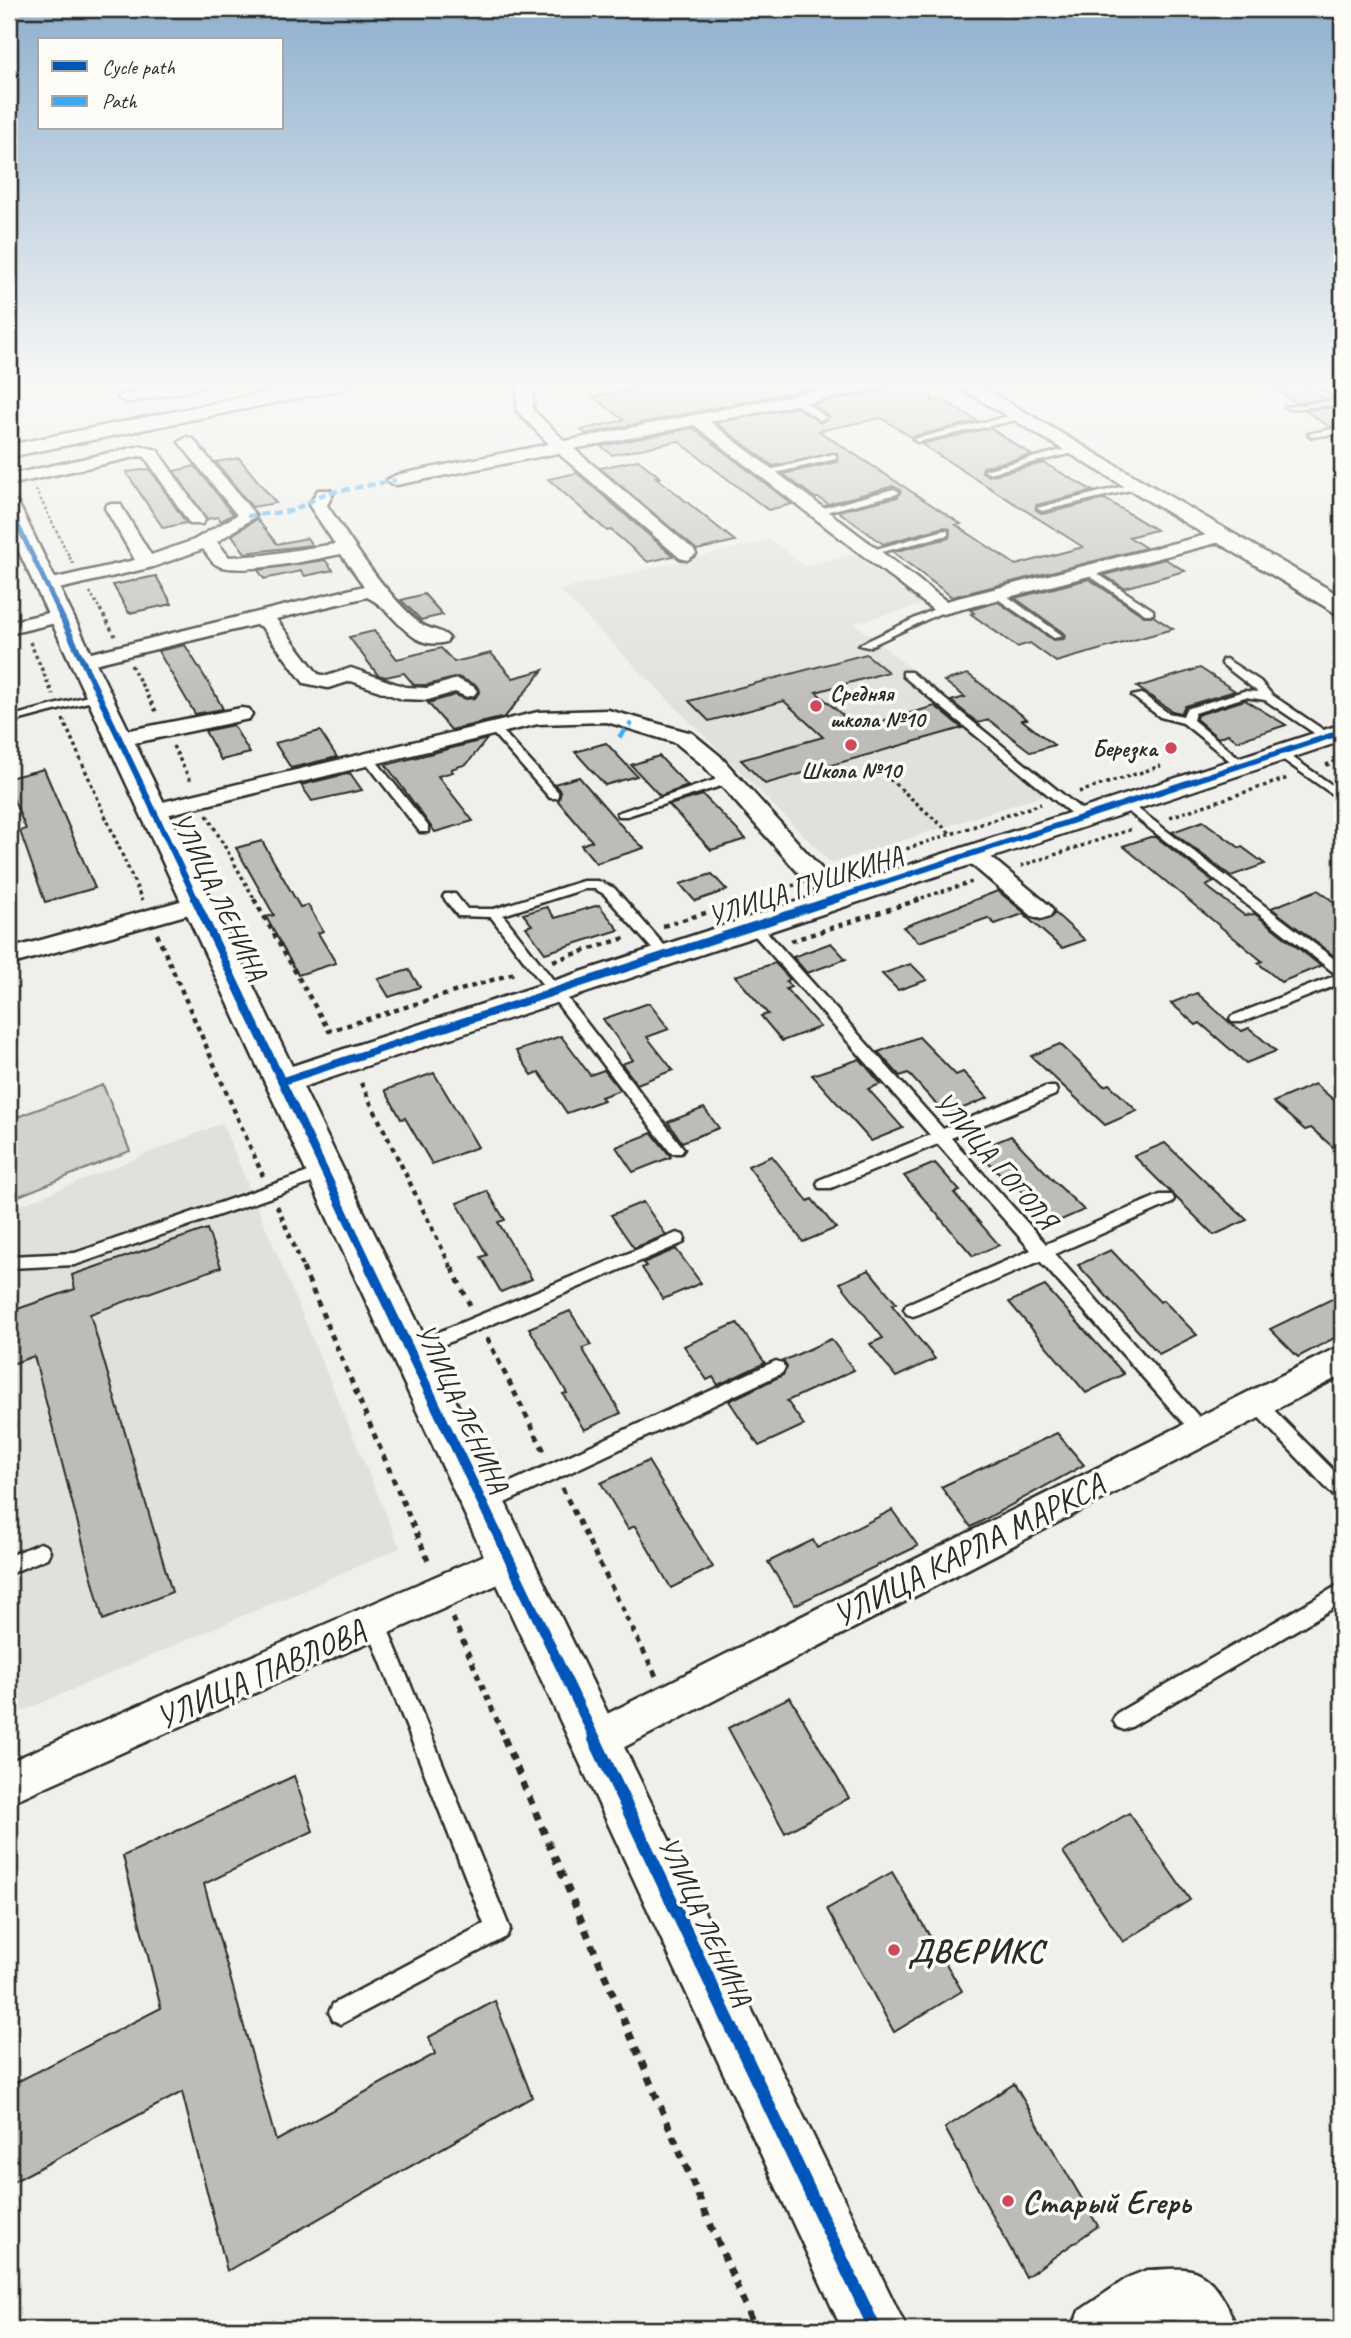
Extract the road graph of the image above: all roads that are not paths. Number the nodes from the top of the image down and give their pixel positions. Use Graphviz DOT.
graph roads {
  1 [pos="177,492"];
  2 [pos="228,492"];
  3 [pos="614,492"];
  4 [pos="792,492"];
  5 [pos="894,492"];
  6 [pos="1110,492"];
  7 [pos="1147,492"];
  8 [pos="324,494"];
  9 [pos="9,507"];
  10 [pos="114,508"];
  11 [pos="1042,508"];
  12 [pos="817,512"];
  13 [pos="196,520"];
  14 [pos="945,533"];
  15 [pos="1222,536"];
  16 [pos="207,541"];
  17 [pos="346,547"];
  18 [pos="870,552"];
  19 [pos="687,554"];
  20 [pos="146,563"];
  21 [pos="1087,570"];
  22 [pos="378,593"];
  23 [pos="996,593"];
  24 [pos="1342,607"];
  25 [pos="943,608"];
  26 [pos="28,612"];
  27 [pos="1149,612"];
  28 [pos="252,618"];
  29 [pos="1058,636"];
  30 [pos="439,638"];
  31 [pos="864,645"];
  32 [pos="1226,662"];
  33 [pos="907,674"];
  34 [pos="90,679"];
  35 [pos="467,691"];
  36 [pos="1138,696"];
  37 [pos="1268,697"];
  38 [pos="197,700"];
  39 [pos="241,714"];
  40 [pos="9,720"];
  41 [pos="1187,721"];
  42 [pos="181,726"];
  43 [pos="494,728"];
  44 [pos="120,739"];
  45 [pos="1337,743"];
  46 [pos="1279,752"];
  47 [pos="1230,757"];
  48 [pos="369,759"];
  49 [pos="726,780"];
  50 [pos="554,795"];
  51 [pos="1342,797"];
  52 [pos="1125,803"];
  53 [pos="1072,808"];
  54 [pos="154,811"];
  55 [pos="623,813"];
  56 [pos="424,829"];
  57 [pos="962,844"];
  58 [pos="833,886"];
  59 [pos="450,897"];
  60 [pos="198,904"];
  61 [pos="1041,911"];
  62 [pos="495,913"];
  63 [pos="764,936"];
  64 [pos="664,955"];
  65 [pos="9,957"];
  66 [pos="1342,975"];
  67 [pos="554,992"];
  68 [pos="1237,1019"];
  69 [pos="283,1081"];
  70 [pos="1050,1091"];
  71 [pos="940,1136"];
  72 [pos="676,1149"];
  73 [pos="326,1172"];
  74 [pos="825,1184"];
  75 [pos="1166,1199"];
  76 [pos="677,1239"];
  77 [pos="1043,1253"];
  78 [pos="9,1262"];
  79 [pos="913,1309"];
  80 [pos="411,1351"];
  81 [pos="1342,1359"];
  82 [pos="776,1368"];
  83 [pos="1255,1402"];
  84 [pos="1200,1430"];
  85 [pos="1342,1491"];
  86 [pos="483,1504"];
  87 [pos="40,1552"];
  88 [pos="510,1561"];
  89 [pos="9,1564"];
  90 [pos="1342,1592"];
  91 [pos="375,1622"];
  92 [pos="1124,1720"];
  93 [pos="595,1741"];
  94 [pos="9,1783"];
  95 [pos="341,2012"];
  96 [pos="875,2329"];
  97 [pos="1097,2329"];
  98 [pos="1212,2329"];
  1 -- 13 [label="street"];
  2 -- 16 [label="street"];
  3 -- 19 [label="street"];
  4 -- 12 [label="street"];
  5 -- 12 [label="lane"];
  6 -- 11 [label="lane"];
  7 -- 15 [label="street"];
  8 -- 17 [label="street"];
  9 -- 26 [label="street, УЛИЦА ЛЕНИНА"];
  10 -- 20 [label="street"];
  12 -- 18 [label="street"];
  14 -- 18 [label="lane"];
  15 -- 21 [label="street"];
  15 -- 24 [label="street"];
  16 -- 17 [label="street"];
  16 -- 20 [label="street"];
  17 -- 22 [label="street"];
  18 -- 25 [label="street"];
  20 -- 26 [label="street"];
  21 -- 23 [label="street"];
  21 -- 27 [label="lane"];
  22 -- 28 [label="street"];
  22 -- 30 [label="street"];
  23 -- 25 [label="street"];
  23 -- 29 [label="lane"];
  25 -- 31 [label="lane"];
  26 -- 34 [label="street, УЛИЦА ЛЕНИНА"];
  28 -- 34 [label="street"];
  28 -- 35 [label="street"];
  32 -- 37 [label="lane"];
  33 -- 53 [label="lane"];
  34 -- 40 [label="lane"];
  34 -- 44 [label="street, УЛИЦА ЛЕНИНА"];
  36 -- 41 [label="lane"];
  37 -- 41 [label="lane"];
  37 -- 45 [label="lane"];
  38 -- 42 [label="street"];
  39 -- 42 [label="street"];
  41 -- 47 [label="lane"];
  42 -- 44 [label="street"];
  43 -- 48 [label="street"];
  43 -- 49 [label="street"];
  43 -- 50 [label="lane"];
  44 -- 54 [label="street, УЛИЦА ЛЕНИНА"];
  45 -- 46 [label="street, УЛИЦА ПУШКИНА"];
  46 -- 47 [label="street, УЛИЦА ПУШКИНА"];
  46 -- 51 [label="lane"];
  47 -- 52 [label="street, УЛИЦА ПУШКИНА"];
  48 -- 54 [label="street"];
  48 -- 56 [label="lane"];
  49 -- 55 [label="lane"];
  49 -- 58 [label="street"];
  52 -- 53 [label="street, УЛИЦА ПУШКИНА"];
  52 -- 66 [label="lane"];
  53 -- 57 [label="street, УЛИЦА ПУШКИНА"];
  54 -- 60 [label="street, УЛИЦА ЛЕНИНА"];
  57 -- 58 [label="street, УЛИЦА ПУШКИНА"];
  57 -- 61 [label="street"];
  58 -- 63 [label="street, УЛИЦА ПУШКИНА"];
  59 -- 62 [label="lane"];
  60 -- 65 [label="street"];
  60 -- 69 [label="street, УЛИЦА ЛЕНИНА"];
  62 -- 64 [label="lane"];
  62 -- 67 [label="lane"];
  63 -- 64 [label="street, УЛИЦА ПУШКИНА"];
  63 -- 71 [label="lane, УЛИЦА ГОГОЛЯ"];
  64 -- 67 [label="street, УЛИЦА ПУШКИНА"];
  66 -- 68 [label="lane"];
  67 -- 69 [label="street, УЛИЦА ПУШКИНА"];
  67 -- 72 [label="lane"];
  69 -- 73 [label="street, УЛИЦА ЛЕНИНА"];
  70 -- 71 [label="lane"];
  71 -- 74 [label="lane"];
  71 -- 77 [label="lane, УЛИЦА ГОГОЛЯ"];
  73 -- 78 [label="lane"];
  73 -- 80 [label="street, УЛИЦА ЛЕНИНА"];
  75 -- 77 [label="lane"];
  76 -- 80 [label="lane"];
  77 -- 79 [label="lane"];
  77 -- 84 [label="lane, УЛИЦА ГОГОЛЯ"];
  80 -- 86 [label="street, УЛИЦА ЛЕНИНА"];
  81 -- 83 [label="street, УЛИЦА КАРЛА МАРКСА"];
  82 -- 86 [label="lane"];
  83 -- 84 [label="street, УЛИЦА КАРЛА МАРКСА"];
  83 -- 85 [label="lane"];
  84 -- 93 [label="street, УЛИЦА КАРЛА МАРКСА"];
  86 -- 88 [label="street, УЛИЦА ЛЕНИНА"];
  87 -- 89 [label="lane"];
  88 -- 91 [label="street, УЛИЦА ПАВЛОВА"];
  88 -- 93 [label="street, УЛИЦА ЛЕНИНА"];
  90 -- 92 [label="lane"];
  91 -- 94 [label="street, УЛИЦА ПАВЛОВА"];
  91 -- 95 [label="lane"];
  93 -- 96 [label="street, УЛИЦА ЛЕНИНА"];
  97 -- 98 [label="street"];
}
